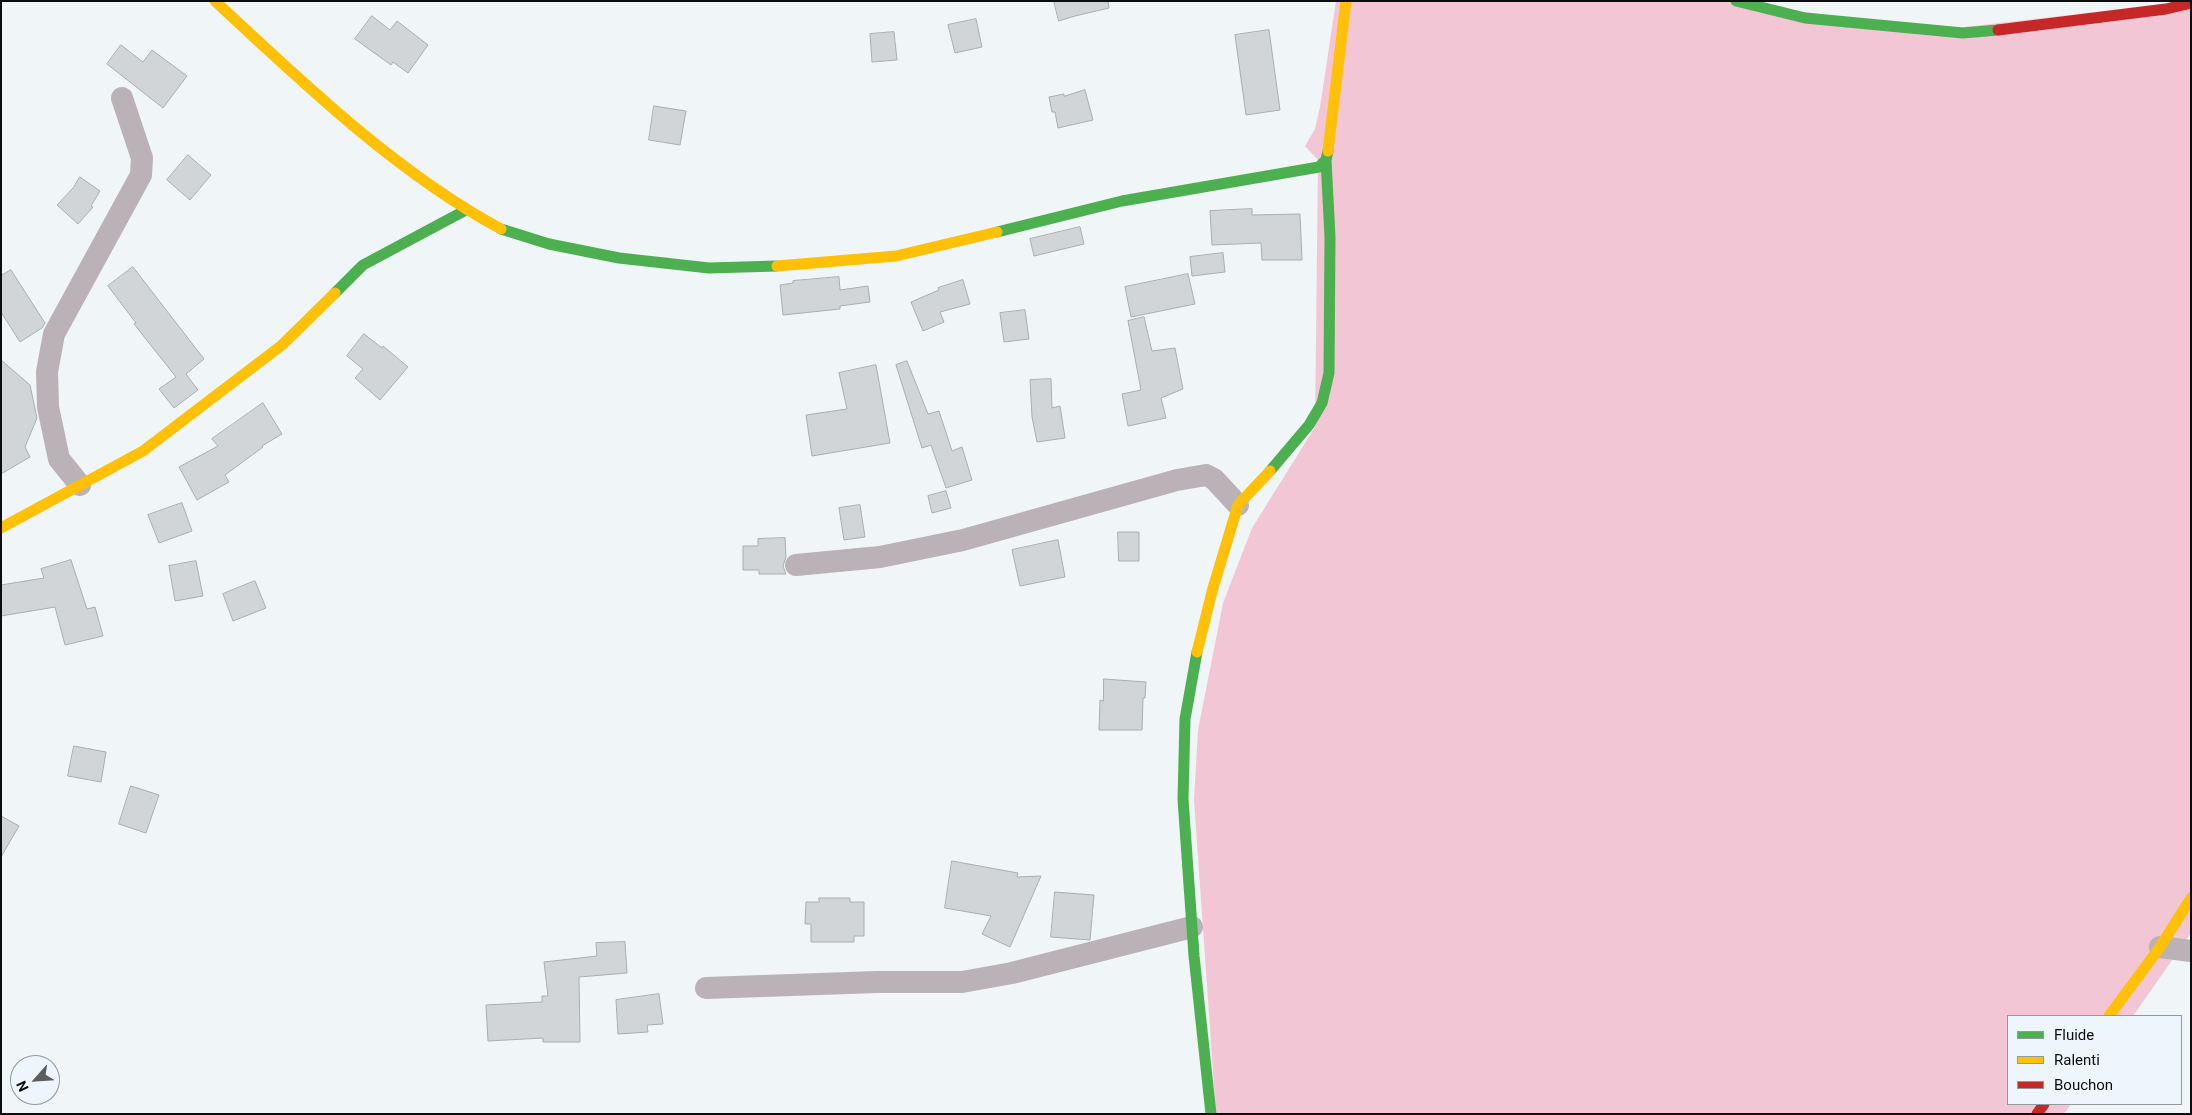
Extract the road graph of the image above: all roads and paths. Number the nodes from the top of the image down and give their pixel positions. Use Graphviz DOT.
graph roads {
  1 [pos="215,1"];
  2 [pos="1346,1"];
  3 [pos="1736,1"];
  4 [pos="2191,3"];
  5 [pos="122,98"];
  6 [pos="1326,160"];
  7 [pos="466,210"];
  8 [pos="80,485"];
  9 [pos="1238,504"];
  10 [pos="1,528"];
  11 [pos="796,565"];
  12 [pos="2191,898"];
  13 [pos="1192,927"];
  14 [pos="2160,948"];
  15 [pos="2191,951"];
  16 [pos="706,988"];
  17 [pos="2110,1015"];
  18 [pos="1211,1114"];
  1 -- 7 [label="street"];
  2 -- 6 [label="street"];
  3 -- 4 [label="street"];
  5 -- 8 [label="street"];
  6 -- 7 [label="street"];
  6 -- 9 [label="street"];
  7 -- 8 [label="street"];
  8 -- 10 [label="street"];
  9 -- 11 [label="street"];
  9 -- 13 [label="street"];
  12 -- 14 [label="street"];
  13 -- 16 [label="street"];
  13 -- 18 [label="street"];
  14 -- 15 [label="street"];
  14 -- 17 [label="street"];
}
